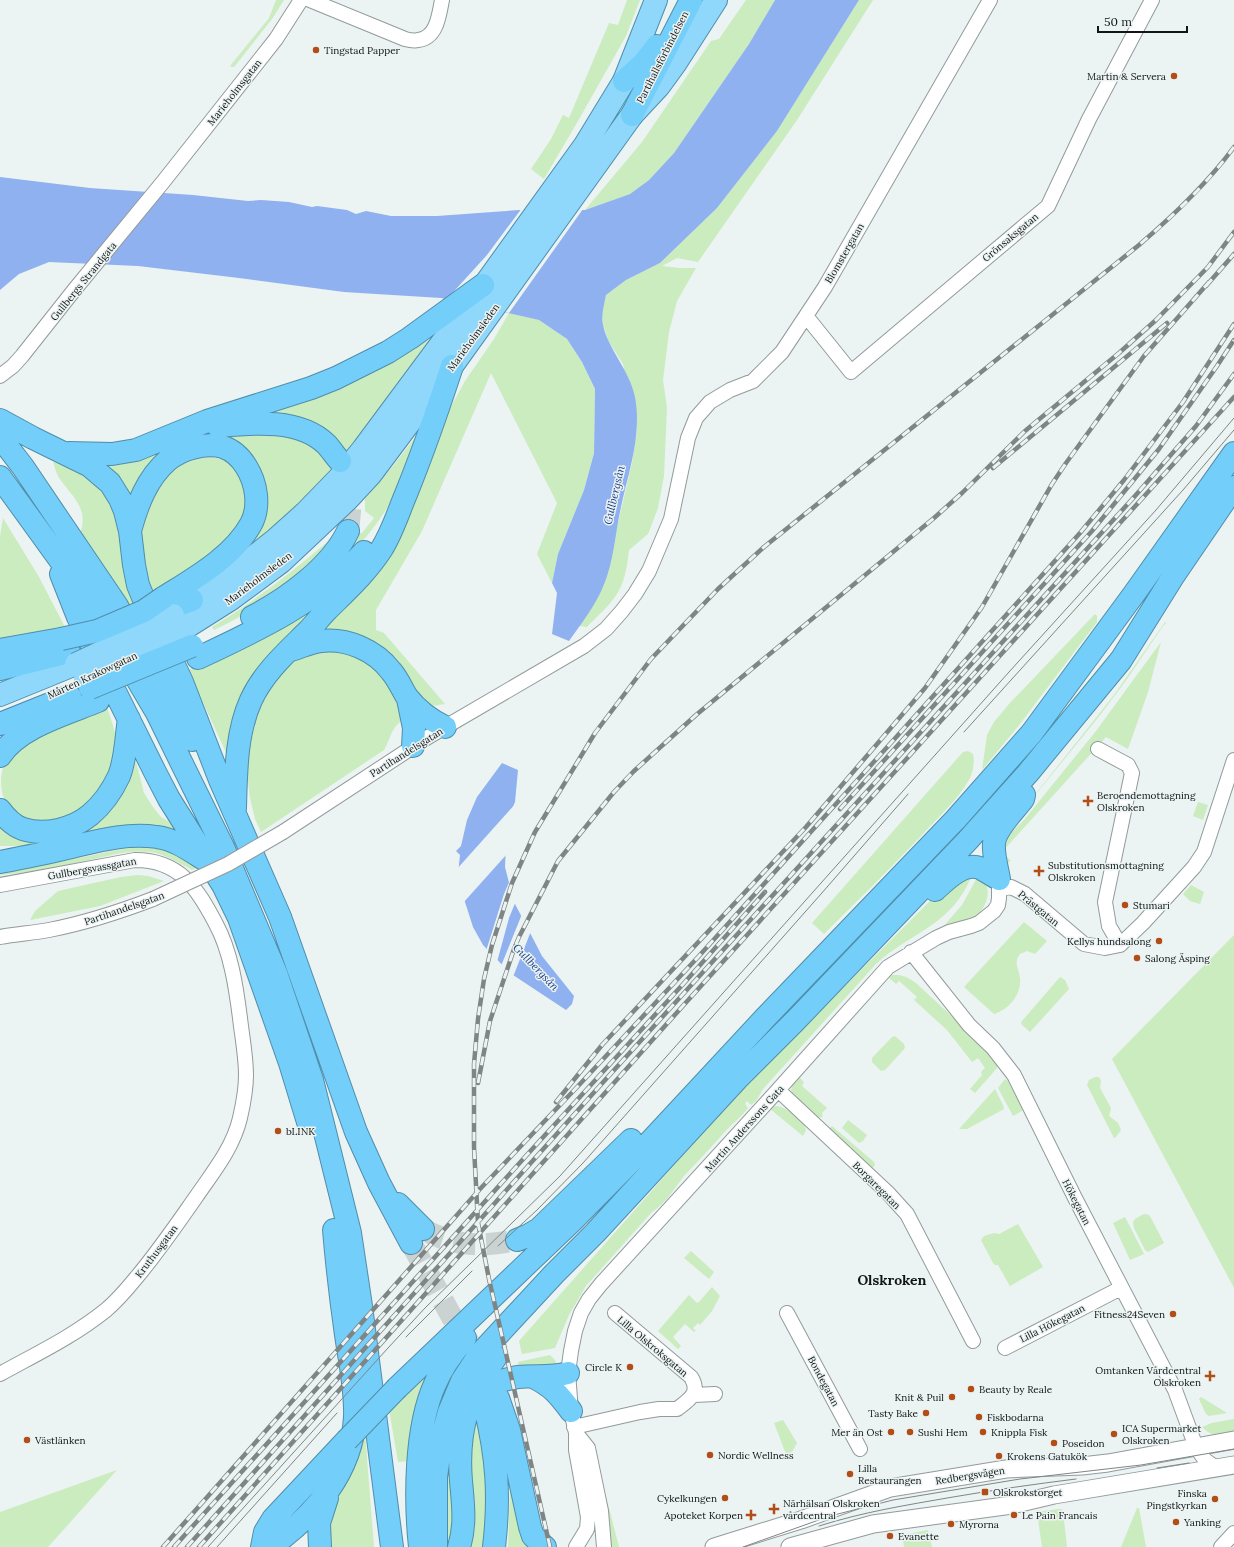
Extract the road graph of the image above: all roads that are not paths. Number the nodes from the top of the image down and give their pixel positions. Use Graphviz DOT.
graph roads {
  1 [pos="301,0"];
  2 [pos="310,0"];
  3 [pos="442,0"];
  4 [pos="656,0"];
  5 [pos="680,0"];
  6 [pos="691,0"];
  7 [pos="716,0"];
  8 [pos="990,0"];
  9 [pos="1152,0"];
  10 [pos="624,81"];
  11 [pos="632,115"];
  12 [pos="163,182"];
  13 [pos="464,303"];
  14 [pos="806,316"];
  15 [pos="452,366"];
  16 [pos="0,376"];
  17 [pos="0,420"];
  18 [pos="177,432"];
  19 [pos="0,437"];
  20 [pos="62,452"];
  21 [pos="1234,453"];
  22 [pos="340,461"];
  23 [pos="0,477"];
  24 [pos="680,481"];
  25 [pos="1234,487"];
  26 [pos="398,514"];
  27 [pos="130,531"];
  28 [pos="348,531"];
  29 [pos="53,550"];
  30 [pos="179,626"];
  31 [pos="0,650"];
  32 [pos="286,652"];
  33 [pos="0,669"];
  34 [pos="80,671"];
  35 [pos="0,695"];
  36 [pos="408,697"];
  37 [pos="0,714"];
  38 [pos="129,719"];
  39 [pos="0,724"];
  40 [pos="445,727"];
  41 [pos="413,746"];
  42 [pos="1098,749"];
  43 [pos="0,756"];
  44 [pos="1234,760"];
  45 [pos="1028,774"];
  46 [pos="220,780"];
  47 [pos="0,810"];
  48 [pos="234,813"];
  49 [pos="0,850"];
  50 [pos="62,850"];
  51 [pos="0,862"];
  52 [pos="210,863"];
  53 [pos="1000,884"];
  54 [pos="0,885"];
  55 [pos="48,930"];
  56 [pos="877,934"];
  57 [pos="0,937"];
  58 [pos="1120,945"];
  59 [pos="0,946"];
  60 [pos="911,952"];
  61 [pos="765,1018"];
  62 [pos="246,1074"];
  63 [pos="778,1090"];
  64 [pos="334,1230"];
  65 [pos="595,1233"];
  66 [pos="417,1236"];
  67 [pos="517,1240"];
  68 [pos="516,1275"];
  69 [pos="1121,1288"];
  70 [pos="615,1313"];
  71 [pos="787,1313"];
  72 [pos="973,1341"];
  73 [pos="1005,1348"];
  74 [pos="368,1365"];
  75 [pos="568,1373"];
  76 [pos="0,1374"];
  77 [pos="533,1377"];
  78 [pos="715,1394"];
  79 [pos="694,1395"];
  80 [pos="486,1399"];
  81 [pos="574,1424"];
  82 [pos="377,1426"];
  83 [pos="1234,1440"];
  84 [pos="1196,1447"];
  85 [pos="860,1450"];
  86 [pos="1234,1465"];
  87 [pos="1216,1468"];
  88 [pos="331,1487"];
  89 [pos="1234,1533"];
  90 [pos="389,1541"];
  91 [pos="262,1547"];
  92 [pos="270,1547"];
  93 [pos="320,1547"];
  94 [pos="408,1547"];
  95 [pos="420,1547"];
  96 [pos="436,1547"];
  97 [pos="459,1547"];
  98 [pos="494,1547"];
  99 [pos="545,1547"];
  100 [pos="576,1547"];
  101 [pos="604,1547"];
  102 [pos="714,1547"];
  103 [pos="790,1547"];
  104 [pos="1221,1547"];
  1 -- 12 [label="street, Marieholmsgatan"];
  2 -- 3 [label="street"];
  4 -- 10 [label="highway"];
  5 -- 10 [label="highway, Partihallsförbindelsen"];
  6 -- 11 [label="highway, Partihallsförbindelsen"];
  7 -- 11 [label="highway, Marieholmsleden"];
  8 -- 14 [label="street, Blomstergatan"];
  9 -- 14 [label="street, Grönsaksgatan"];
  10 -- 13 [label="highway"];
  11 -- 15 [label="highway, Marieholmsleden"];
  12 -- 16 [label="street, Gullbergs Strandgata"];
  13 -- 18 [label="highway"];
  13 -- 30 [label="highway, Marieholmsleden"];
  14 -- 24 [label="street, Blomstergatan"];
  15 -- 26 [label="highway"];
  15 -- 30 [label="highway, Marieholmsleden"];
  17 -- 20 [label="highway"];
  18 -- 20 [label="highway"];
  18 -- 22 [label="highway"];
  19 -- 46 [label="highway"];
  20 -- 27 [label="highway"];
  21 -- 61 [label="highway"];
  23 -- 29 [label="highway"];
  24 -- 40 [label="street, Partihandelsgatan"];
  25 -- 45 [label="highway"];
  26 -- 30 [label="highway"];
  26 -- 32 [label="highway"];
  27 -- 30 [label="highway"];
  27 -- 46 [label="highway"];
  28 -- 30 [label="highway"];
  29 -- 38 [label="highway"];
  29 -- 74 [label="highway"];
  30 -- 34 [label="highway"];
  30 -- 34 [label="highway, Mårten Krakowgatan, bridge"];
  30 -- 34 [label="highway"];
  31 -- 34 [label="highway"];
  32 -- 36 [label="highway"];
  32 -- 48 [label="highway"];
  33 -- 34 [label="highway"];
  34 -- 35 [label="highway, Mårten Krakowgatan"];
  34 -- 37 [label="highway, Mårten Krakowgatan"];
  34 -- 39 [label="highway"];
  34 -- 43 [label="highway"];
  36 -- 40 [label="highway"];
  36 -- 41 [label="highway"];
  38 -- 47 [label="highway"];
  38 -- 52 [label="highway"];
  40 -- 41 [label="street, Partihandelsgatan"];
  41 -- 55 [label="street, Partihandelsgatan, bridge"];
  42 -- 58 [label="street"];
  44 -- 58 [label="street"];
  45 -- 53 [label="highway"];
  45 -- 56 [label="highway"];
  46 -- 48 [label="highway"];
  48 -- 66 [label="highway"];
  49 -- 50 [label="highway"];
  50 -- 51 [label="highway"];
  50 -- 52 [label="highway"];
  52 -- 64 [label="highway"];
  53 -- 56 [label="highway"];
  53 -- 58 [label="street, Prästgatan"];
  53 -- 60 [label="street, Martin Anderssons Gata"];
  54 -- 62 [label="street, Gullbergsvassgatan"];
  55 -- 57 [label="street, Partihandelsgatan"];
  55 -- 59 [label="street, Partihandelsgatan"];
  56 -- 65 [label="highway"];
  60 -- 63 [label="street, Martin Anderssons Gata"];
  60 -- 69 [label="street, Hökegatan"];
  61 -- 67 [label="highway"];
  61 -- 68 [label="highway"];
  62 -- 76 [label="street, Kruthusgatan"];
  63 -- 72 [label="street, Borgaregatan"];
  63 -- 75 [label="street, Martin Anderssons Gata"];
  64 -- 74 [label="highway"];
  64 -- 88 [label="highway"];
  65 -- 80 [label="highway"];
  65 -- 96 [label="highway"];
  68 -- 91 [label="highway, bridge"];
  68 -- 95 [label="highway"];
  69 -- 73 [label="street, Lilla Hökegatan"];
  69 -- 84 [label="street, Hökegatan"];
  70 -- 79 [label="street, Lilla Olskroksgatan"];
  71 -- 85 [label="street, Bondegatan"];
  74 -- 82 [label="highway"];
  75 -- 77 [label="highway"];
  75 -- 81 [label="street, Martin Anderssons Gata"];
  77 -- 80 [label="highway"];
  77 -- 81 [label="highway"];
  78 -- 79 [label="street"];
  79 -- 81 [label="street"];
  80 -- 97 [label="highway"];
  80 -- 98 [label="highway"];
  80 -- 99 [label="highway"];
  81 -- 100 [label="street, Martin Anderssons Gata"];
  81 -- 101 [label="street, Martin Anderssons Gata"];
  82 -- 90 [label="highway"];
  82 -- 94 [label="highway"];
  83 -- 84 [label="street, Redbergsvägen"];
  84 -- 87 [label="street, Hökegatan"];
  84 -- 102 [label="street, Redbergsvägen"];
  86 -- 87 [label="street"];
  87 -- 103 [label="street"];
  88 -- 92 [label="highway"];
  88 -- 93 [label="highway"];
  89 -- 104 [label="street"];
}
